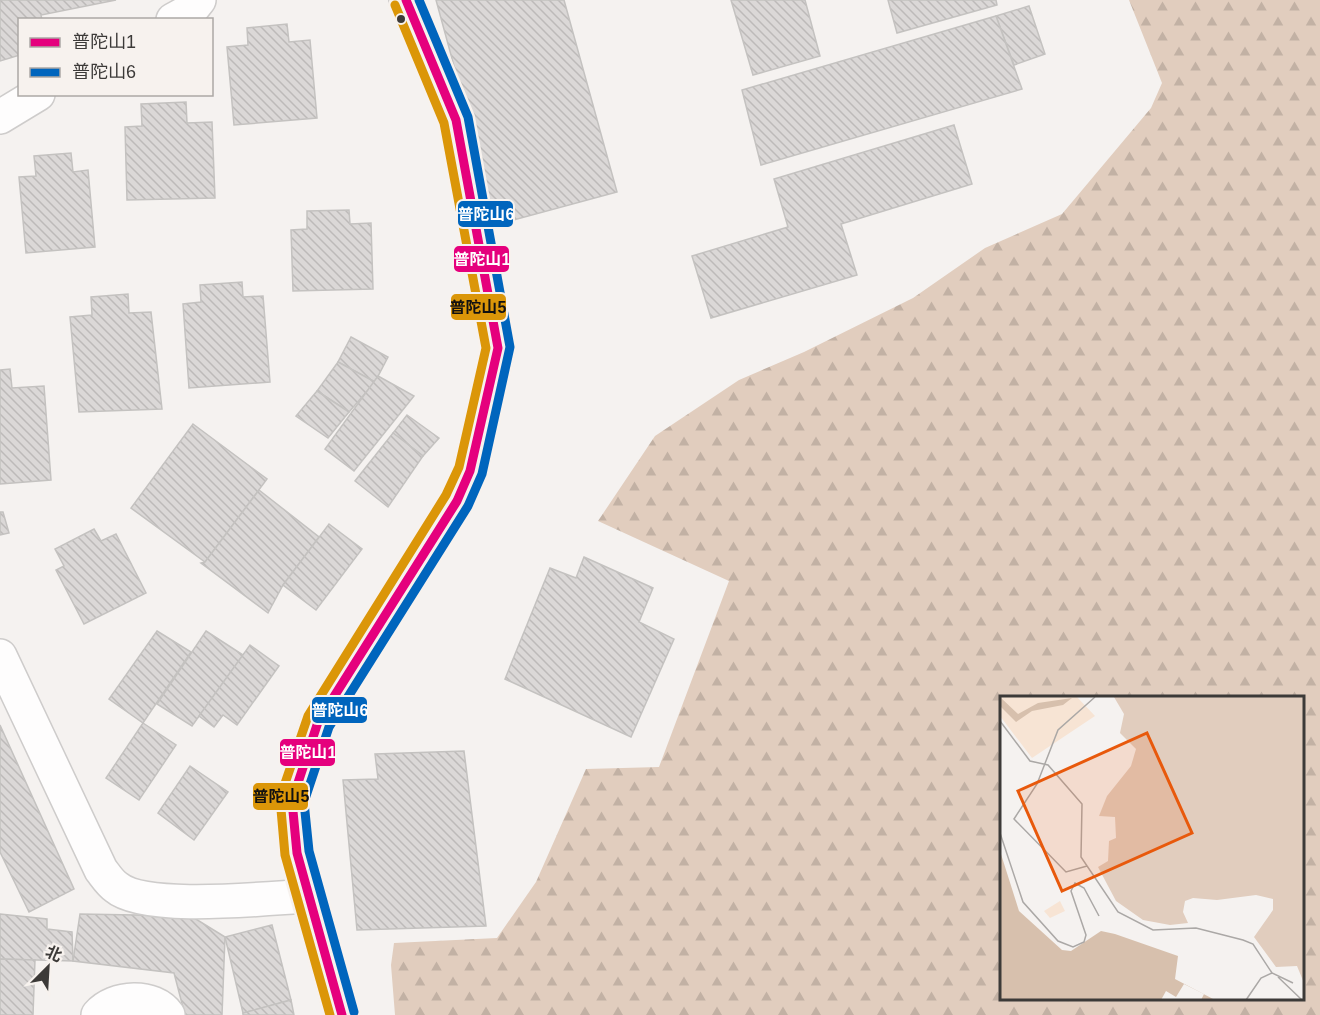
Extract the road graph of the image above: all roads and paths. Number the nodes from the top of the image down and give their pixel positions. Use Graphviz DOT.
graph roads {
  1 [pos="199,0"];
  2 [pos="406,0"];
  3 [pos="177,18"];
  4 [pos="35,96"];
  5 [pos="0,117"];
  6 [pos="0,656"];
  7 [pos="309,896"];
  8 [pos="98,1015"];
  9 [pos="168,1015"];
  10 [pos="342,1015"];
  1 -- 3 [label="street"];
  2 -- 7 [label="street"];
  4 -- 5 [label="street"];
  6 -- 7 [label="street"];
  7 -- 10 [label="street"];
  8 -- 9 [label="street"];
}
